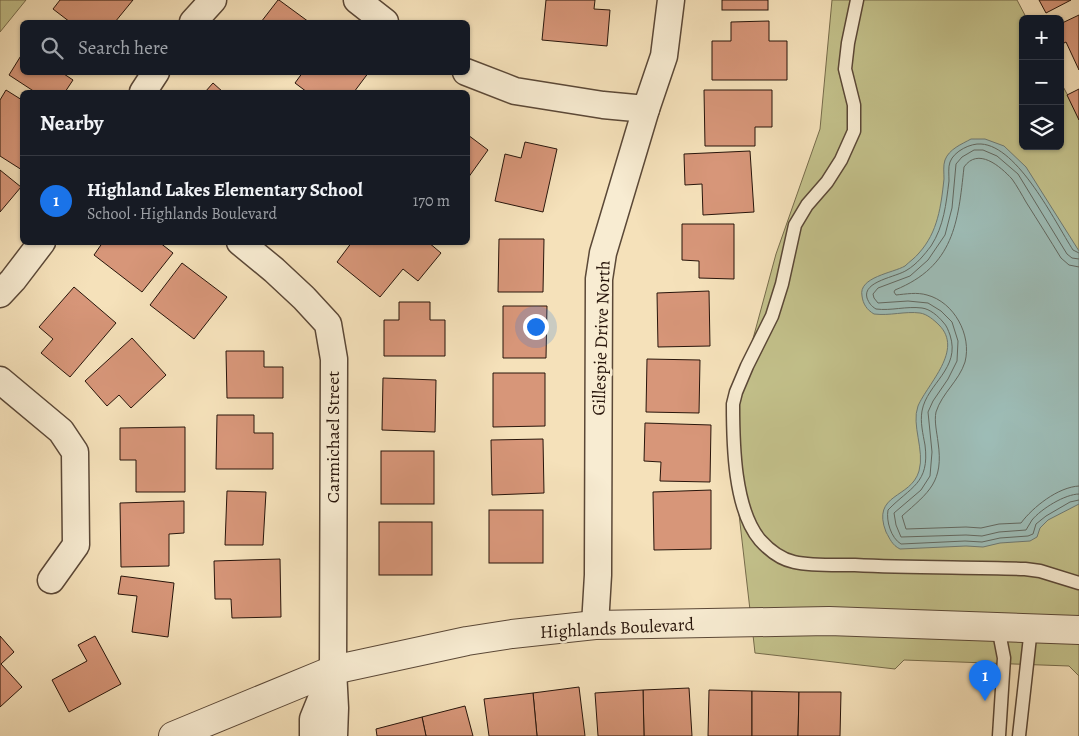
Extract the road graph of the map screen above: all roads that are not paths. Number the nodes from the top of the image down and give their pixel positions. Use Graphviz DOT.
graph roads {
  1 [pos="213,0"];
  2 [pos="357,0"];
  3 [pos="671,0"];
  4 [pos="856,0"];
  5 [pos="195,20"];
  6 [pos="383,20"];
  7 [pos="470,74"];
  8 [pos="154,75"];
  9 [pos="144,90"];
  10 [pos="646,109"];
  11 [pos="40,245"];
  12 [pos="244,245"];
  13 [pos="0,294"];
  14 [pos="0,380"];
  15 [pos="51,580"];
  16 [pos="1079,583"];
  17 [pos="595,625"];
  18 [pos="998,627"];
  19 [pos="1031,628"];
  20 [pos="1079,630"];
  21 [pos="332,670"];
  22 [pos="173,736"];
  23 [pos="313,736"];
  24 [pos="334,736"];
  25 [pos="999,736"];
  26 [pos="1019,736"];
  1 -- 5 [label="street"];
  2 -- 6 [label="street"];
  3 -- 10 [label="street, Gillespie Drive North"];
  4 -- 16 [label="lane"];
  7 -- 10 [label="street"];
  8 -- 9 [label="street"];
  10 -- 17 [label="street, Gillespie Drive North"];
  11 -- 13 [label="street"];
  12 -- 21 [label="street, Carmichael Street"];
  14 -- 15 [label="street"];
  17 -- 18 [label="street, Highlands Boulevard"];
  17 -- 21 [label="street, Highlands Boulevard"];
  18 -- 19 [label="street, Highlands Boulevard"];
  18 -- 25 [label="lane"];
  19 -- 20 [label="street, Highlands Boulevard"];
  19 -- 26 [label="lane"];
  21 -- 22 [label="street, Highlands Boulevard"];
  21 -- 23 [label="street"];
  21 -- 24 [label="street"];
}
